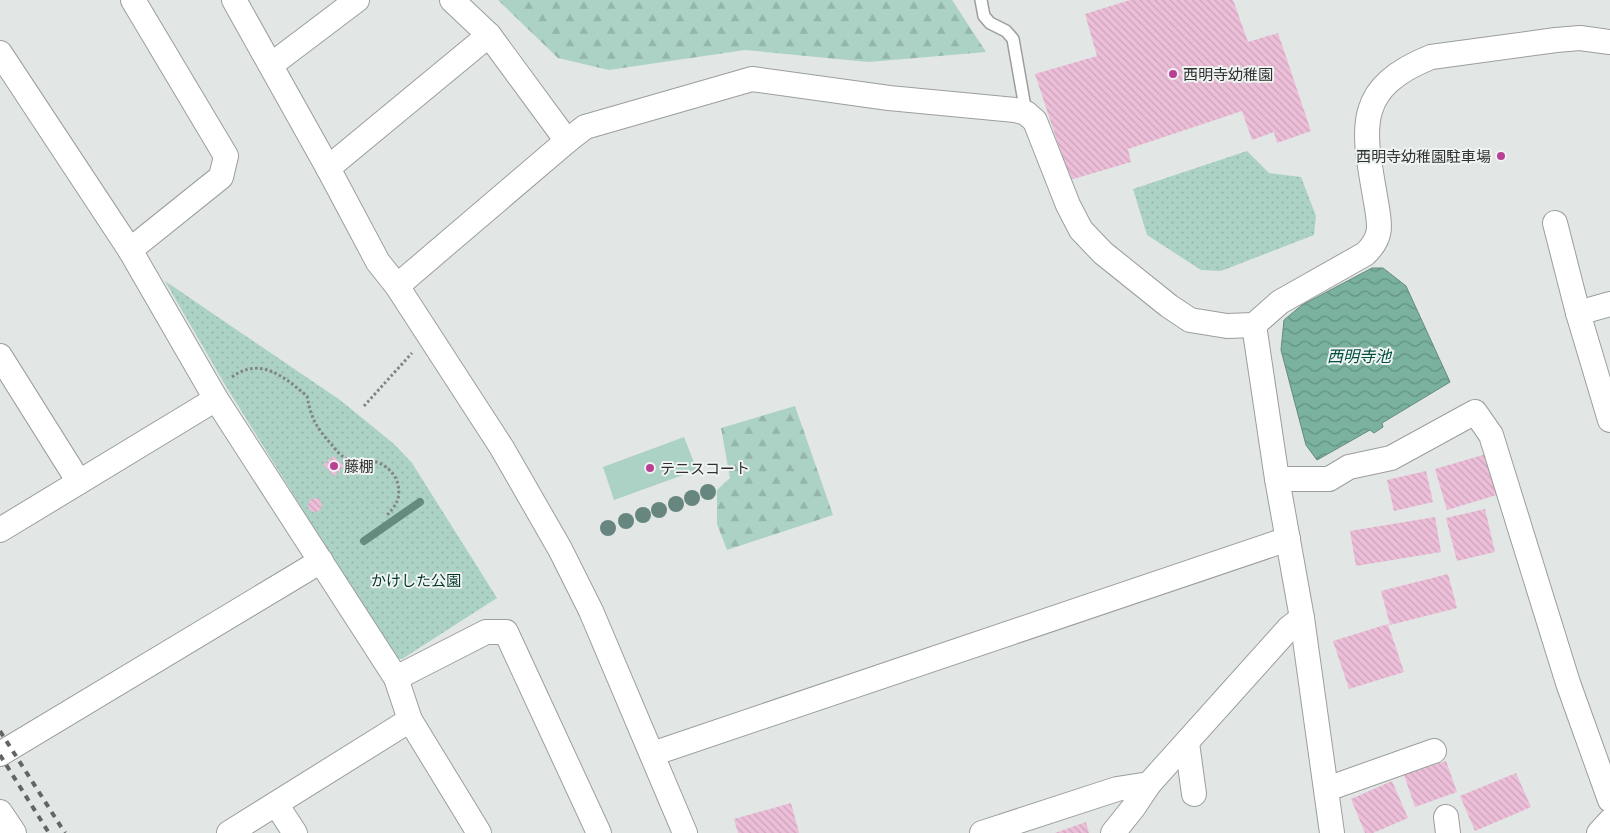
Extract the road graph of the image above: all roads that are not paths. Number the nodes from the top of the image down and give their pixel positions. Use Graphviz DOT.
graph roads {
  1 [pos="133,0"];
  2 [pos="234,0"];
  3 [pos="357,0"];
  4 [pos="452,0"];
  5 [pos="981,0"];
  6 [pos="490,35"];
  7 [pos="1610,42"];
  8 [pos="0,53"];
  9 [pos="271,65"];
  10 [pos="1026,113"];
  11 [pos="567,140"];
  12 [pos="328,168"];
  13 [pos="1555,223"];
  14 [pos="130,250"];
  15 [pos="398,286"];
  16 [pos="1610,304"];
  17 [pos="1578,313"];
  18 [pos="1254,326"];
  19 [pos="0,356"];
  20 [pos="216,399"];
  21 [pos="1610,420"];
  22 [pos="1278,479"];
  23 [pos="79,482"];
  24 [pos="0,530"];
  25 [pos="1288,539"];
  26 [pos="321,561"];
  27 [pos="1302,618"];
  28 [pos="396,678"];
  29 [pos="410,720"];
  30 [pos="1187,743"];
  31 [pos="1434,751"];
  32 [pos="0,754"];
  33 [pos="652,754"];
  34 [pos="1149,784"];
  35 [pos="1326,789"];
  36 [pos="1194,794"];
  37 [pos="1610,800"];
  38 [pos="276,804"];
  39 [pos="0,812"];
  40 [pos="1610,821"];
  41 [pos="988,832"];
  42 [pos="14,833"];
  43 [pos="228,833"];
  44 [pos="295,833"];
  45 [pos="479,833"];
  46 [pos="599,833"];
  47 [pos="685,833"];
  48 [pos="1113,833"];
  49 [pos="1332,833"];
  50 [pos="1598,833"];
  1 -- 14 [label="street"];
  2 -- 9 [label="street"];
  3 -- 9 [label="street"];
  4 -- 6 [label="street"];
  5 -- 10 [label="lane"];
  6 -- 11 [label="street"];
  6 -- 12 [label="street"];
  7 -- 18 [label="street"];
  8 -- 14 [label="street"];
  9 -- 12 [label="street"];
  10 -- 11 [label="street"];
  10 -- 18 [label="street"];
  11 -- 15 [label="street"];
  12 -- 15 [label="street"];
  13 -- 17 [label="street"];
  14 -- 20 [label="street"];
  15 -- 33 [label="street"];
  16 -- 17 [label="street"];
  17 -- 21 [label="street"];
  18 -- 22 [label="street"];
  19 -- 23 [label="street"];
  20 -- 23 [label="street"];
  20 -- 26 [label="street"];
  22 -- 25 [label="street"];
  22 -- 37 [label="street"];
  23 -- 24 [label="street"];
  25 -- 27 [label="street"];
  25 -- 33 [label="street"];
  26 -- 28 [label="street"];
  26 -- 32 [label="street"];
  27 -- 30 [label="street"];
  27 -- 35 [label="street"];
  28 -- 29 [label="street"];
  28 -- 46 [label="street"];
  29 -- 38 [label="street"];
  29 -- 45 [label="street"];
  30 -- 34 [label="street"];
  30 -- 36 [label="street"];
  31 -- 35 [label="street"];
  33 -- 47 [label="street"];
  34 -- 41 [label="street"];
  34 -- 48 [label="street"];
  35 -- 49 [label="street"];
  38 -- 43 [label="street"];
  38 -- 44 [label="street"];
  39 -- 42 [label="street"];
  40 -- 50 [label="street"];
}
